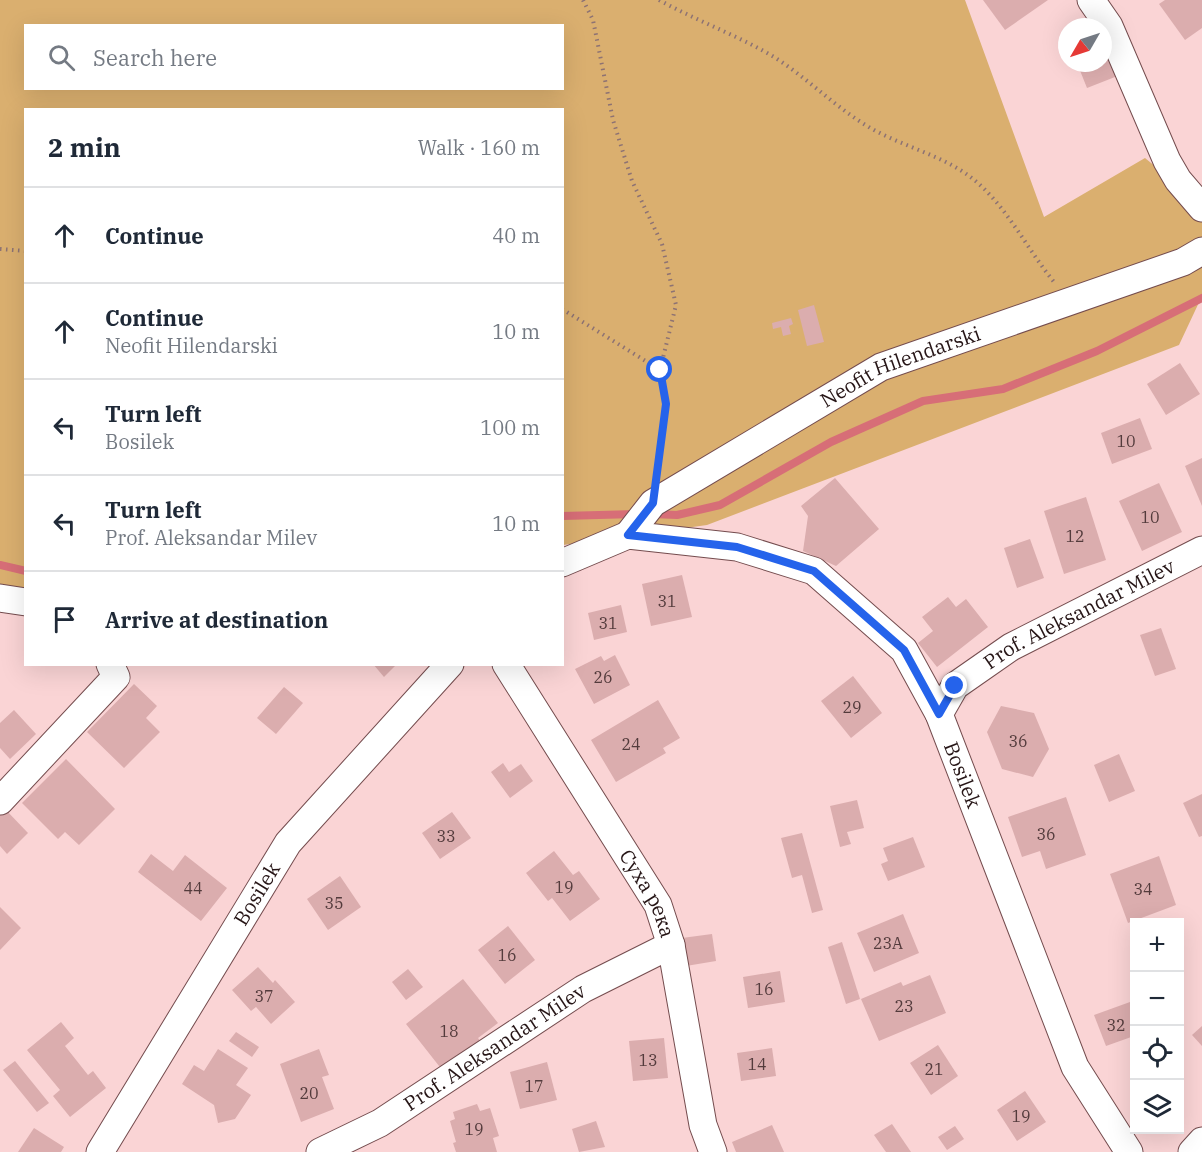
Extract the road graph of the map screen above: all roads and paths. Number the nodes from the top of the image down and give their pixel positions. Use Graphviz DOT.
graph roads {
  1 [pos="583,0"];
  2 [pos="660,0"];
  3 [pos="1091,0"];
  4 [pos="1202,208"];
  5 [pos="0,249"];
  6 [pos="1202,250"];
  7 [pos="24,251"];
  8 [pos="1070,301"];
  9 [pos="564,310"];
  10 [pos="660,370"];
  11 [pos="653,503"];
  12 [pos="628,535"];
  13 [pos="1202,550"];
  14 [pos="564,562"];
  15 [pos="0,598"];
  16 [pos="24,602"];
  17 [pos="448,666"];
  18 [pos="507,666"];
  19 [pos="113,671"];
  20 [pos="939,714"];
  21 [pos="0,801"];
  22 [pos="672,945"];
  23 [pos="1202,1141"];
  24 [pos="100,1152"];
  25 [pos="320,1152"];
  26 [pos="713,1152"];
  27 [pos="1129,1152"];
  28 [pos="1192,1152"];
  1 -- 10 [label="path"];
  2 -- 8 [label="path"];
  3 -- 4 [label="street"];
  5 -- 7 [label="path"];
  6 -- 8 [label="street, Neofit Hilendarski"];
  8 -- 11 [label="street, Neofit Hilendarski"];
  9 -- 10 [label="path"];
  10 -- 11 [label="path"];
  11 -- 12 [label="street, Neofit Hilendarski"];
  12 -- 14 [label="street, Bosilek"];
  12 -- 20 [label="street, Bosilek"];
  13 -- 20 [label="street, Prof. Aleksandar Milev"];
  15 -- 16 [label="street"];
  17 -- 24 [label="street, Bosilek"];
  18 -- 22 [label="street, Суха река"];
  19 -- 21 [label="street"];
  20 -- 27 [label="street, Bosilek"];
  22 -- 25 [label="street, Prof. Aleksandar Milev"];
  22 -- 26 [label="street, Суха река"];
  23 -- 28 [label="street"];
}
